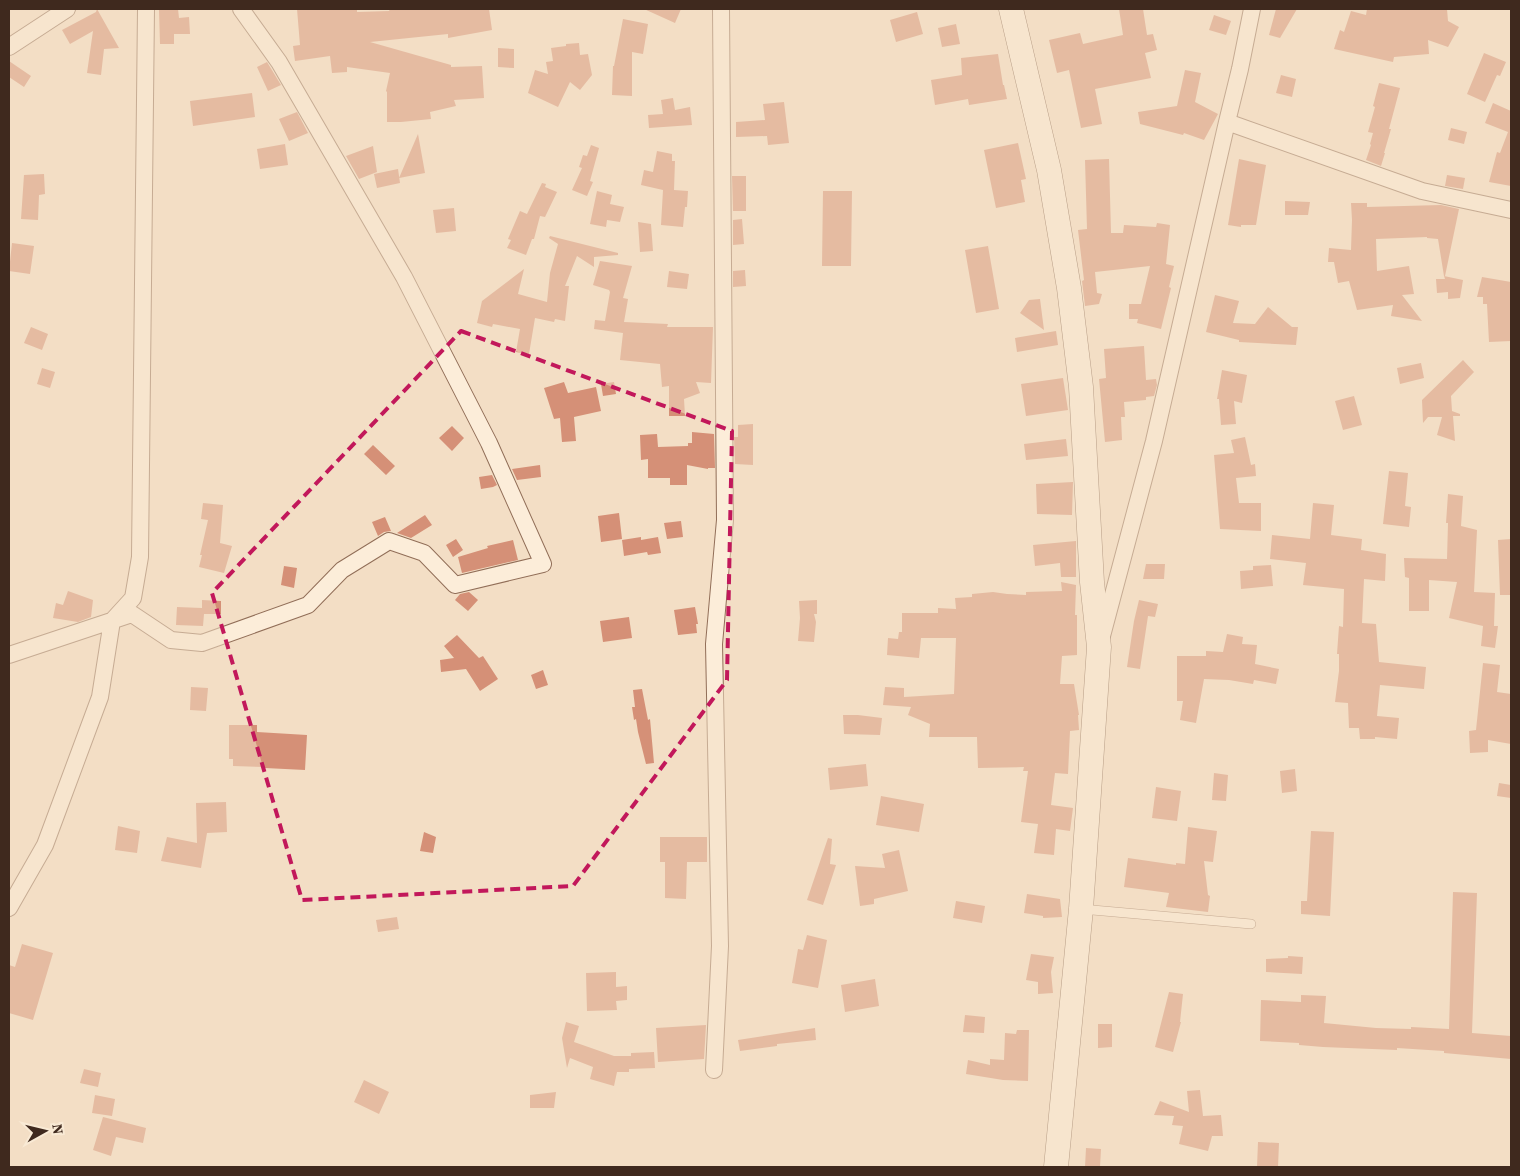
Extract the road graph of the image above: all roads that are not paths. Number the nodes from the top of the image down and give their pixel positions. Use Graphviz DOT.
graph roads {
  1 [pos="66,9"];
  2 [pos="146,9"];
  3 [pos="241,9"];
  4 [pos="721,9"];
  5 [pos="1011,9"];
  6 [pos="1252,9"];
  7 [pos="9,47"];
  8 [pos="1227,122"];
  9 [pos="1511,210"];
  10 [pos="112,621"];
  11 [pos="1099,647"];
  12 [pos="9,655"];
  13 [pos="9,908"];
  14 [pos="1081,909"];
  15 [pos="1251,924"];
  16 [pos="714,1070"];
  17 [pos="1056,1167"];
  1 -- 7 [label="street"];
  2 -- 10 [label="street"];
  3 -- 10 [label="street"];
  4 -- 16 [label="street"];
  5 -- 11 [label="main road"];
  6 -- 8 [label="street"];
  8 -- 9 [label="street"];
  8 -- 11 [label="street"];
  10 -- 12 [label="street"];
  10 -- 13 [label="street"];
  11 -- 14 [label="main road"];
  14 -- 15 [label="lane"];
  14 -- 17 [label="main road"];
}
